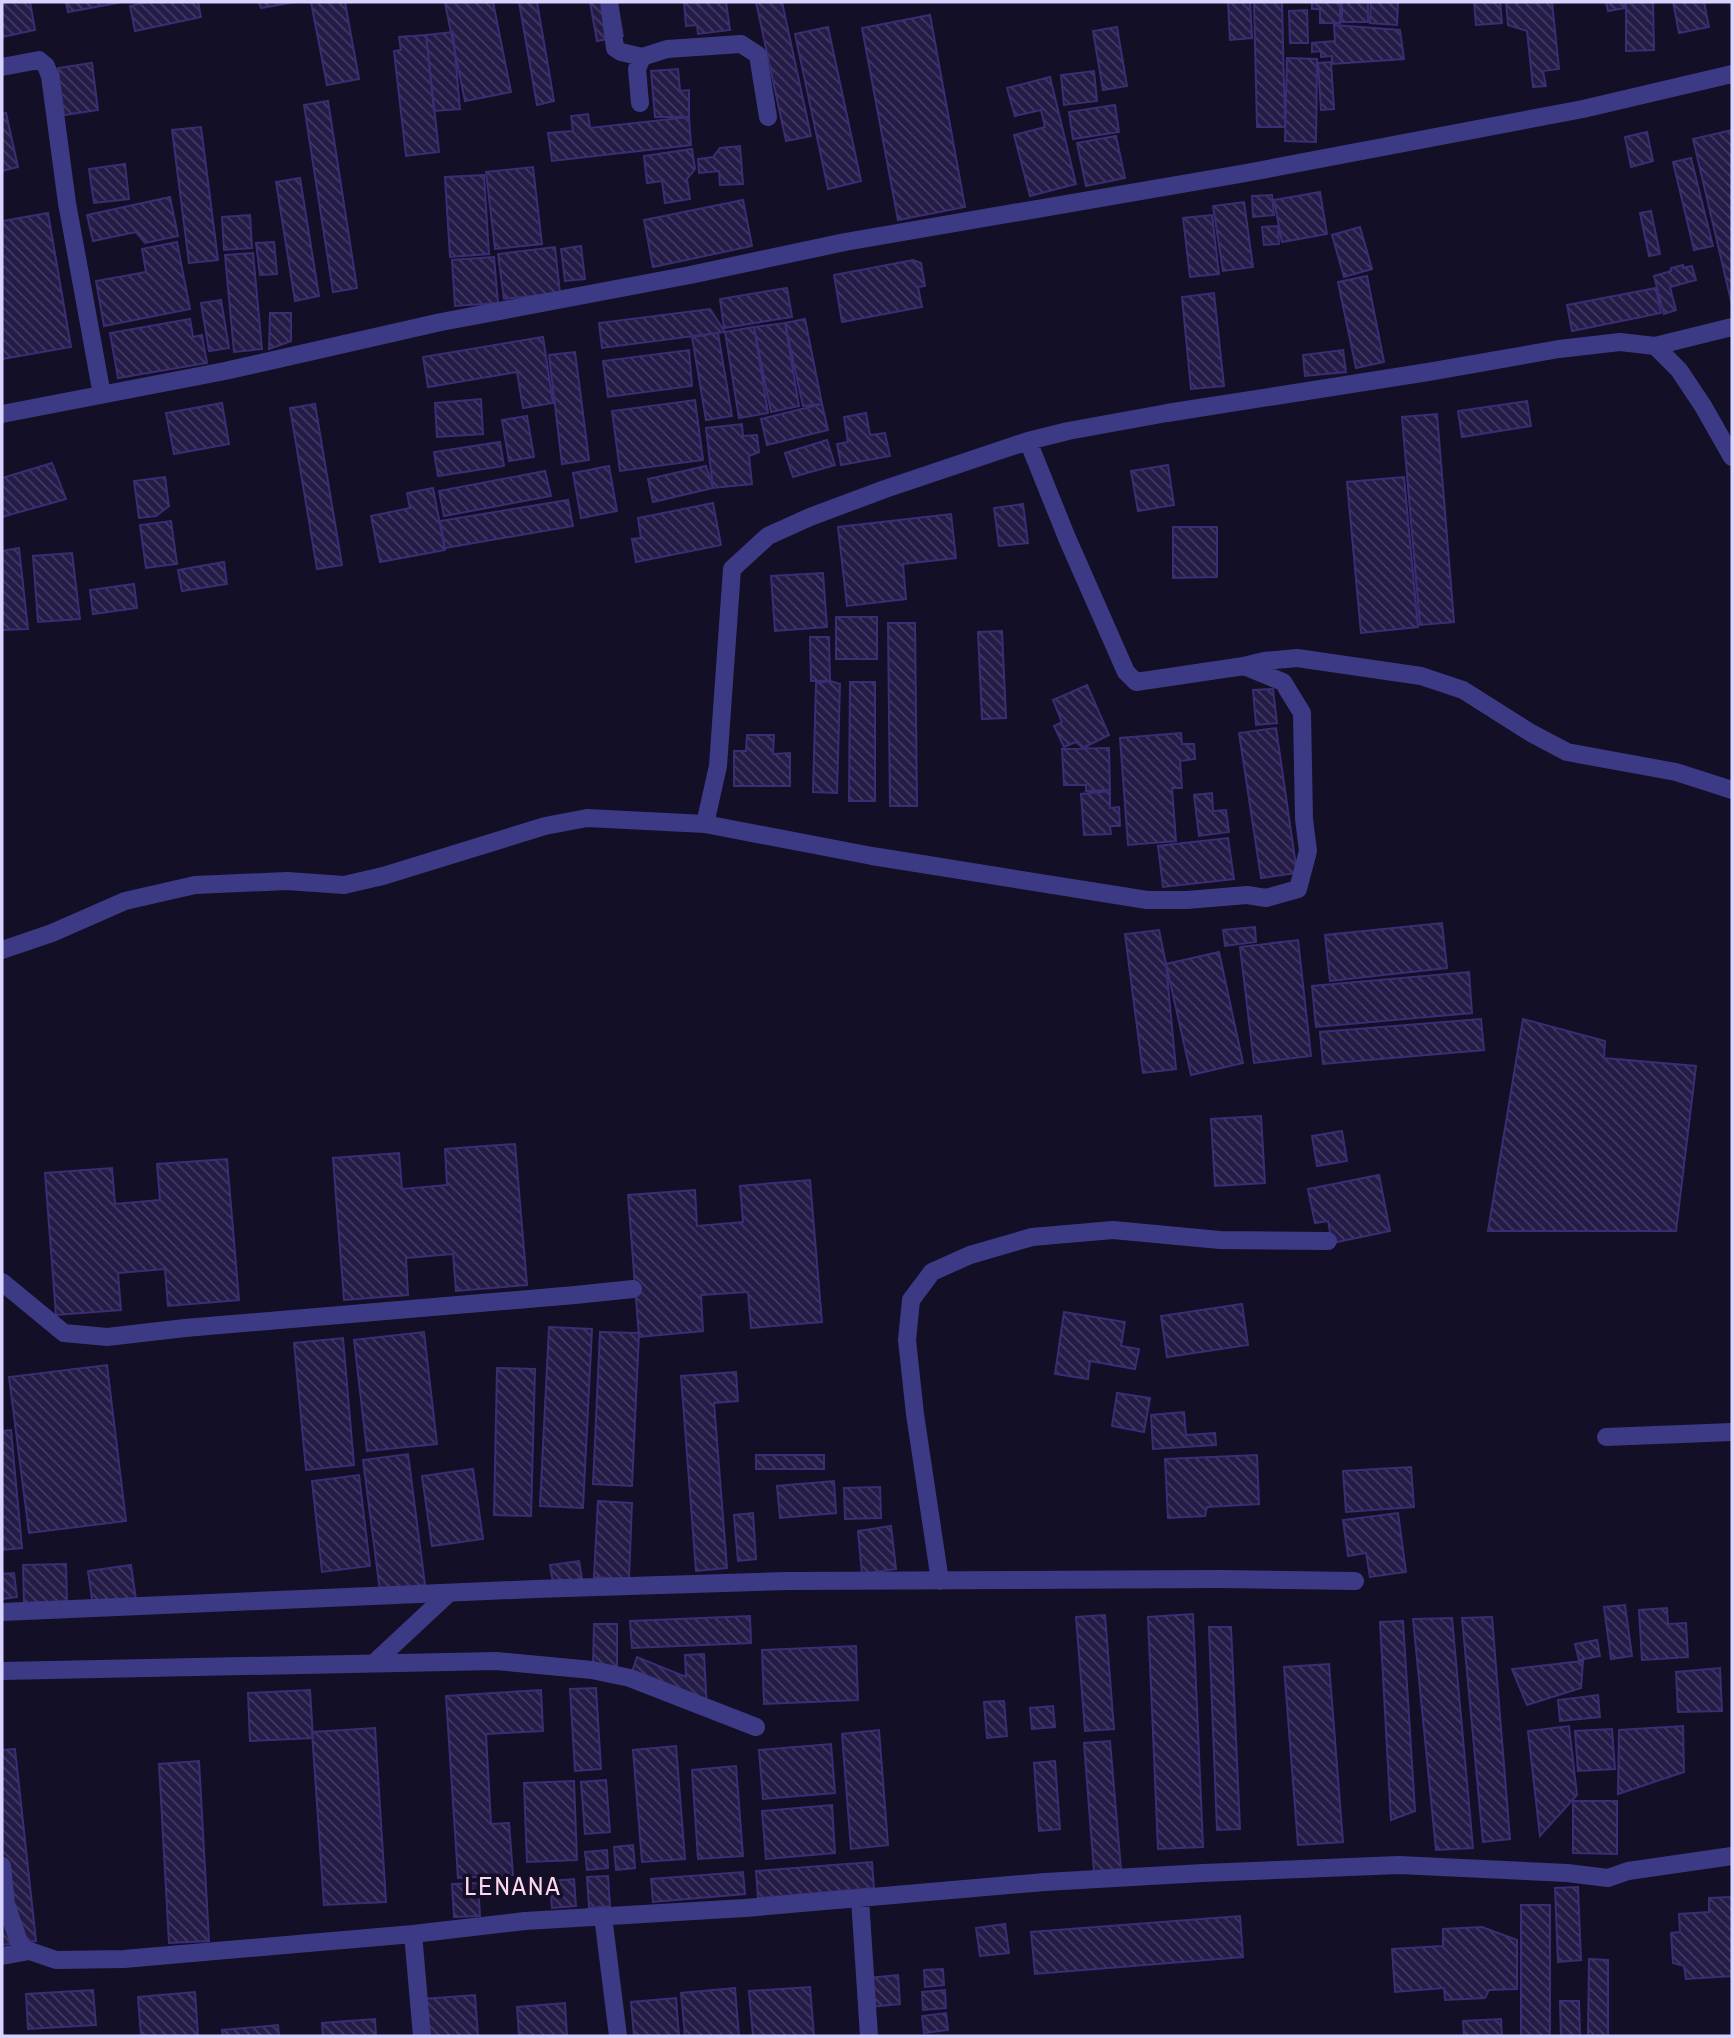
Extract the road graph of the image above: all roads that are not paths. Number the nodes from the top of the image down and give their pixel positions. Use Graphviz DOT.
graph roads {
  1 [pos="609,2"];
  2 [pos="642,57"];
  3 [pos="2,67"];
  4 [pos="1732,74"];
  5 [pos="640,103"];
  6 [pos="768,117"];
  7 [pos="1732,327"];
  8 [pos="1656,346"];
  9 [pos="102,395"];
  10 [pos="2,414"];
  11 [pos="1028,441"];
  12 [pos="1732,457"];
  13 [pos="1244,666"];
  14 [pos="1732,790"];
  15 [pos="705,824"];
  16 [pos="2,950"];
  17 [pos="1328,1241"];
  18 [pos="2,1282"];
  19 [pos="633,1289"];
  20 [pos="1732,1432"];
  21 [pos="1606,1437"];
  22 [pos="940,1581"];
  23 [pos="1355,1581"];
  24 [pos="448,1594"];
  25 [pos="2,1612"];
  26 [pos="374,1663"];
  27 [pos="2,1671"];
  28 [pos="756,1727"];
  29 [pos="1732,1856"];
  30 [pos="2,1866"];
  31 [pos="860,1899"];
  32 [pos="603,1916"];
  33 [pos="413,1934"];
  34 [pos="29,1951"];
  35 [pos="2,1956"];
  36 [pos="422,2036"];
  37 [pos="618,2036"];
  38 [pos="869,2036"];
  1 -- 2 [label="street"];
  2 -- 5 [label="street"];
  2 -- 6 [label="street"];
  3 -- 9 [label="street"];
  4 -- 9 [label="street"];
  7 -- 8 [label="street"];
  8 -- 11 [label="street"];
  8 -- 12 [label="street"];
  9 -- 10 [label="street"];
  11 -- 13 [label="street"];
  11 -- 15 [label="street"];
  13 -- 14 [label="street"];
  13 -- 15 [label="street"];
  15 -- 16 [label="street"];
  17 -- 22 [label="street"];
  18 -- 19 [label="street"];
  20 -- 21 [label="street"];
  22 -- 23 [label="street"];
  22 -- 24 [label="street"];
  24 -- 25 [label="street"];
  24 -- 26 [label="street"];
  26 -- 27 [label="street"];
  26 -- 28 [label="street"];
  29 -- 31 [label="street"];
  30 -- 34 [label="street"];
  31 -- 32 [label="street"];
  31 -- 38 [label="street"];
  32 -- 33 [label="street"];
  32 -- 37 [label="street"];
  33 -- 34 [label="street"];
  33 -- 36 [label="street"];
  34 -- 35 [label="street"];
}
